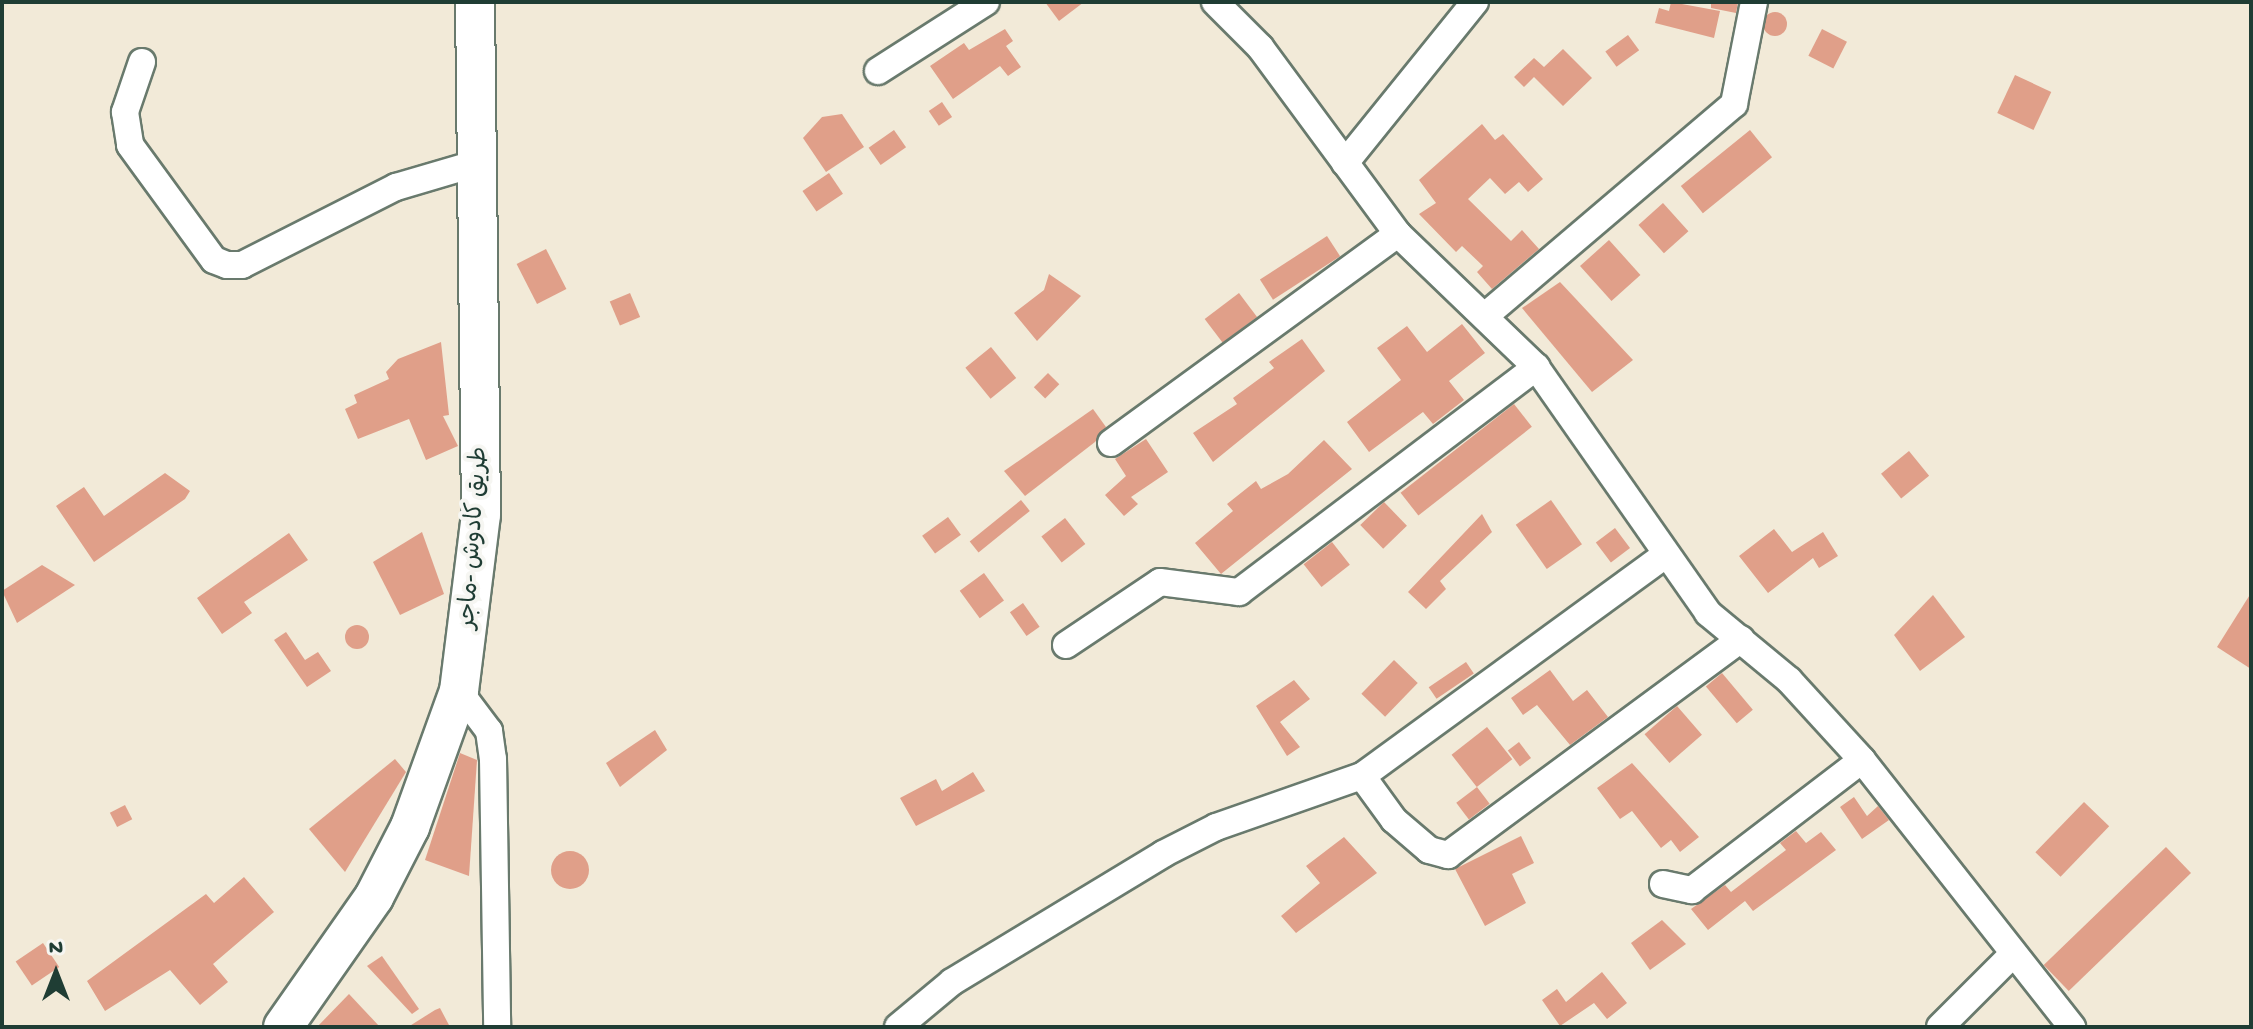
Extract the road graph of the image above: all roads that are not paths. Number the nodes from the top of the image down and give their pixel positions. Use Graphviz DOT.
graph roads {
  1 [pos="475,2"];
  2 [pos="986,2"];
  3 [pos="1215,2"];
  4 [pos="1475,2"];
  5 [pos="1754,2"];
  6 [pos="142,62"];
  7 [pos="878,71"];
  8 [pos="1345,163"];
  9 [pos="474,164"];
  10 [pos="1398,234"];
  11 [pos="1485,316"];
  12 [pos="1536,367"];
  13 [pos="1111,443"];
  14 [pos="1665,555"];
  15 [pos="1741,639"];
  16 [pos="1066,645"];
  17 [pos="459,691"];
  18 [pos="1862,760"];
  19 [pos="1362,776"];
  20 [pos="1663,884"];
  21 [pos="2012,955"];
  22 [pos="283,1027"];
  23 [pos="497,1027"];
  24 [pos="898,1027"];
  25 [pos="1940,1027"];
  26 [pos="2072,1027"];
  1 -- 9 [label="highway, طريق كادوش -ماجر"];
  2 -- 7 [label="street"];
  3 -- 8 [label="street"];
  4 -- 8 [label="street"];
  5 -- 11 [label="street"];
  6 -- 9 [label="street"];
  8 -- 10 [label="street"];
  9 -- 17 [label="highway, طريق كادوش -ماجر"];
  10 -- 11 [label="street"];
  10 -- 13 [label="street"];
  11 -- 12 [label="street"];
  12 -- 14 [label="street"];
  12 -- 16 [label="street"];
  14 -- 15 [label="street"];
  14 -- 19 [label="street"];
  15 -- 18 [label="street"];
  15 -- 19 [label="street"];
  17 -- 22 [label="highway, طريق كادوش -ماجر"];
  17 -- 23 [label="street"];
  18 -- 20 [label="street"];
  18 -- 21 [label="street"];
  19 -- 24 [label="street"];
  21 -- 25 [label="street"];
  21 -- 26 [label="street"];
}
